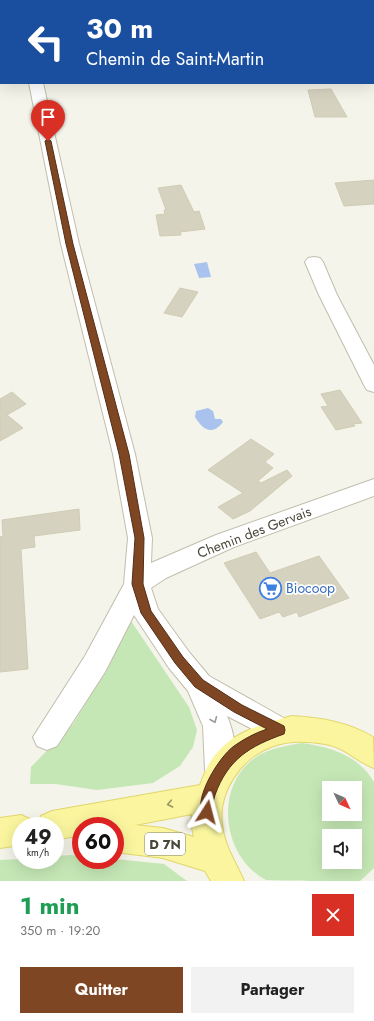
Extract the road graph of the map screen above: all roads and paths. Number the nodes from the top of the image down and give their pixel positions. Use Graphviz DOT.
graph roads {
  1 [pos="36,84"];
  2 [pos="314,262"];
  3 [pos="374,386"];
  4 [pos="374,487"];
  5 [pos="137,584"];
  6 [pos="199,684"];
  7 [pos="279,730"];
  8 [pos="47,736"];
  9 [pos="374,754"];
  10 [pos="220,770"];
  11 [pos="208,797"];
  12 [pos="64,824"];
  13 [pos="12,831"];
  14 [pos="0,833"];
  15 [pos="124,838"];
  16 [pos="221,870"];
  1 -- 5 [label="street"];
  2 -- 3 [label="street"];
  4 -- 5 [label="street, Chemin des Gervais"];
  5 -- 6 [label="street"];
  5 -- 8 [label="street"];
  6 -- 7 [label="street"];
  6 -- 10 [label="street, one-way"];
  7 -- 9 [label="main road"];
  7 -- 10 [label="main road"];
  10 -- 11 [label="main road"];
  11 -- 12 [label="main road, one-way"];
  11 -- 16 [label="main road"];
  13 -- 14 [label="main road"];
  15 -- 16 [label="main road, D 7N"];
}
